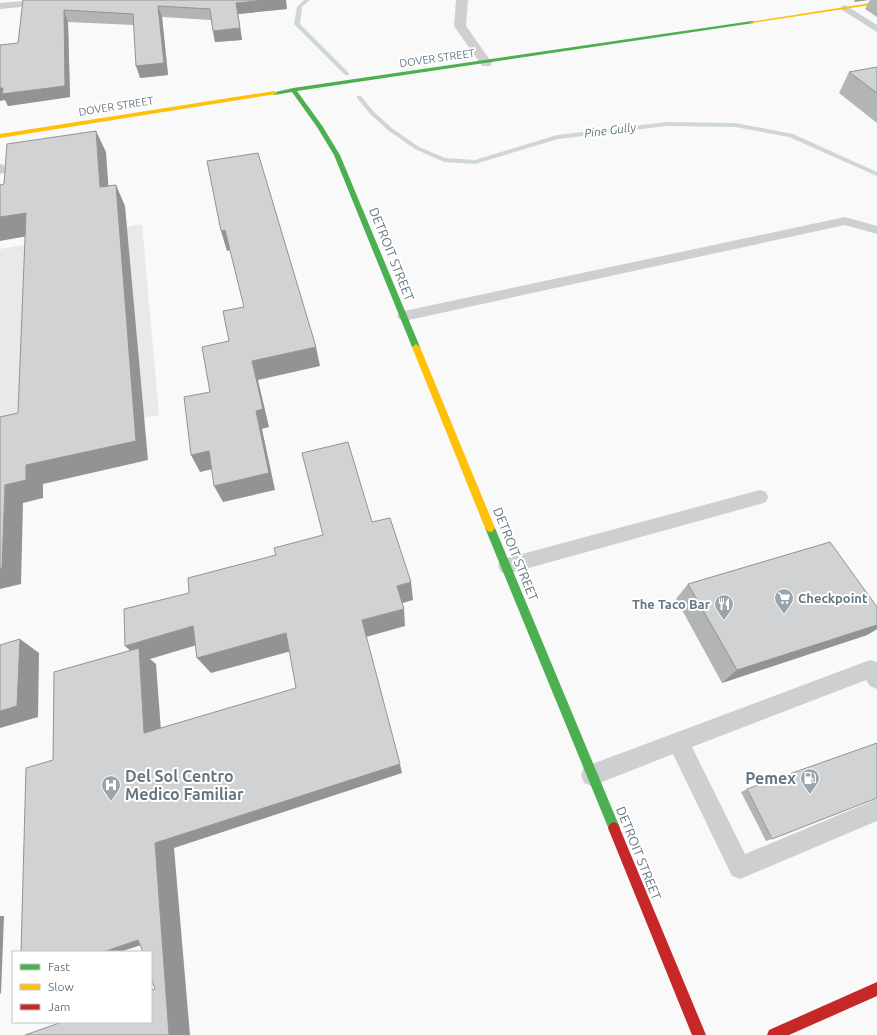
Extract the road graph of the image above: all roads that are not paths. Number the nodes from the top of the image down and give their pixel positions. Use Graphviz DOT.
graph roads {
  1 [pos="62,0"];
  2 [pos="462,0"];
  3 [pos="877,3"];
  4 [pos="0,6"];
  5 [pos="845,8"];
  6 [pos="877,29"];
  7 [pos="486,63"];
  8 [pos="293,90"];
  9 [pos="0,136"];
  10 [pos="0,167"];
  11 [pos="0,171"];
  12 [pos="877,230"];
  13 [pos="404,316"];
  14 [pos="760,497"];
  15 [pos="507,566"];
  16 [pos="877,680"];
  17 [pos="678,742"];
  18 [pos="592,775"];
  19 [pos="877,810"];
  20 [pos="877,989"];
  21 [pos="699,1035"];
  22 [pos="774,1035"];
  1 -- 4 [label="lane"];
  2 -- 7 [label="street"];
  3 -- 5 [label="street, DOVER STREET"];
  5 -- 6 [label="lane"];
  5 -- 7 [label="street, DOVER STREET"];
  7 -- 8 [label="street, DOVER STREET"];
  8 -- 9 [label="street, DOVER STREET"];
  8 -- 13 [label="street, DETROIT STREET"];
  10 -- 11 [label="lane"];
  12 -- 13 [label="lane"];
  13 -- 15 [label="street, DETROIT STREET"];
  14 -- 15 [label="lane"];
  15 -- 18 [label="street, DETROIT STREET"];
  16 -- 17 [label="lane"];
  17 -- 18 [label="lane"];
  17 -- 19 [label="lane"];
  18 -- 21 [label="street, DETROIT STREET"];
  20 -- 22 [label="street"];
}
